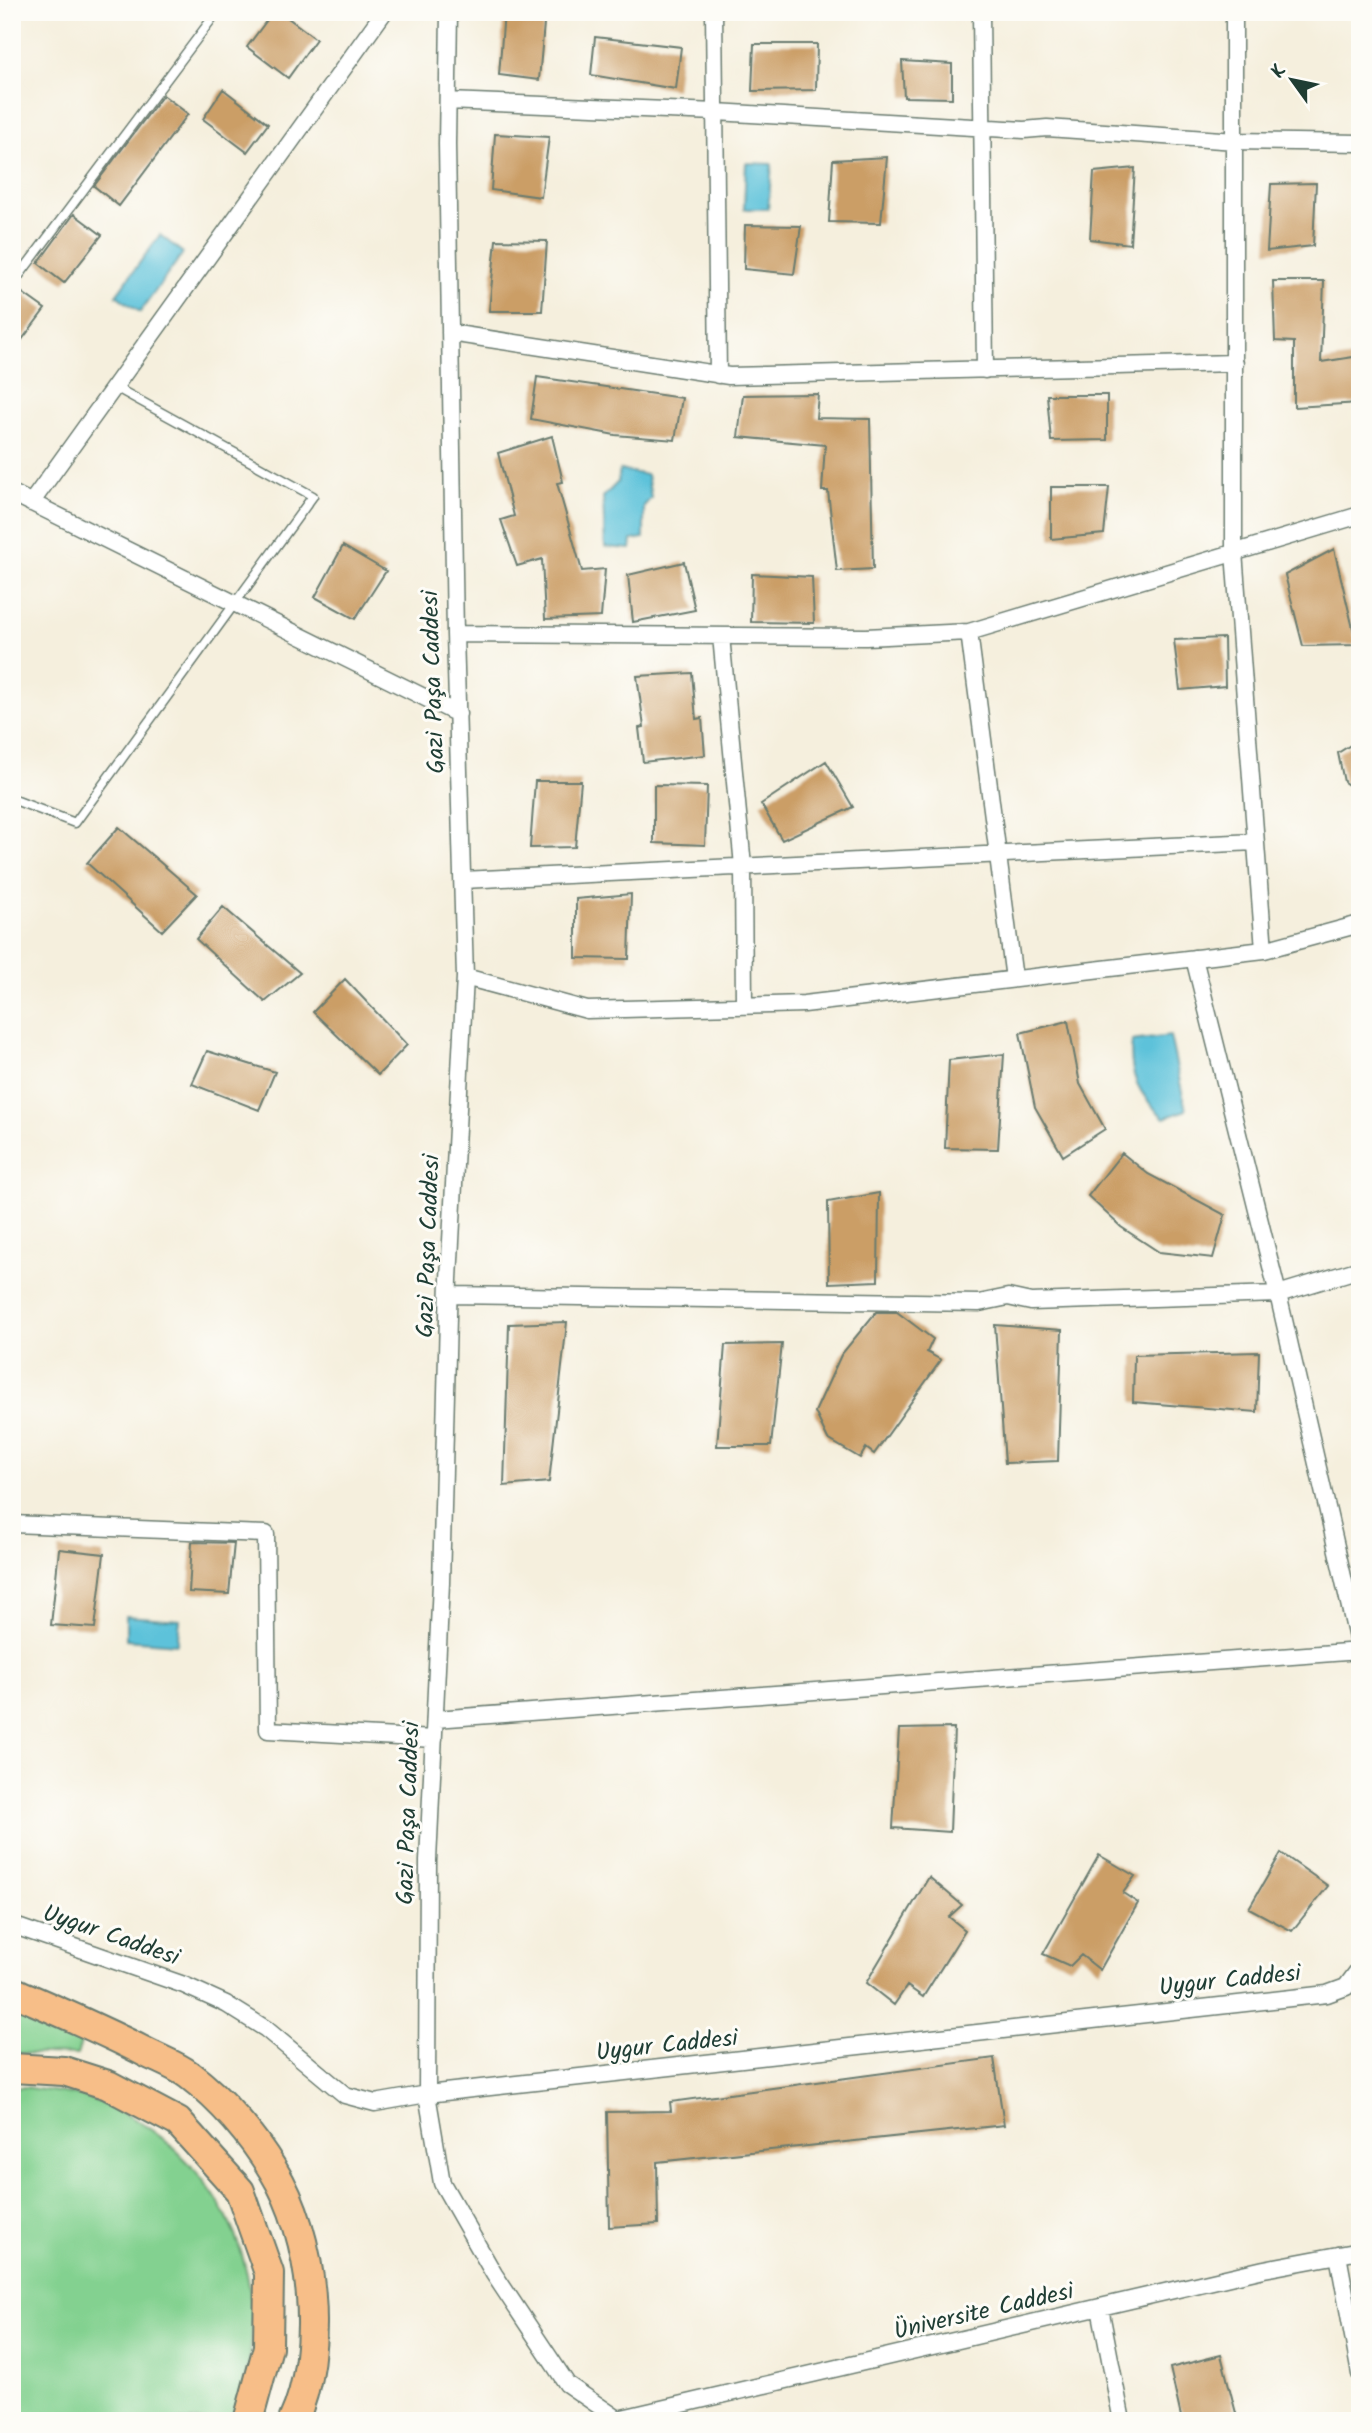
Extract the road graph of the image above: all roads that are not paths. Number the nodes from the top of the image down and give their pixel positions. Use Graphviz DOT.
graph roads {
  1 [pos="217,12"];
  2 [pos="384,12"];
  3 [pos="449,12"];
  4 [pos="714,12"];
  5 [pos="981,12"];
  6 [pos="1234,12"];
  7 [pos="448,101"];
  8 [pos="716,112"];
  9 [pos="982,128"];
  10 [pos="1236,141"];
  11 [pos="1360,143"];
  12 [pos="12,285"];
  13 [pos="450,332"];
  14 [pos="1235,363"];
  15 [pos="985,370"];
  16 [pos="719,375"];
  17 [pos="115,387"];
  18 [pos="12,493"];
  19 [pos="31,503"];
  20 [pos="1360,515"];
  21 [pos="1234,552"];
  22 [pos="235,604"];
  23 [pos="969,632"];
  24 [pos="454,634"];
  25 [pos="721,636"];
  26 [pos="458,714"];
  27 [pos="12,799"];
  28 [pos="1255,842"];
  29 [pos="998,854"];
  30 [pos="743,866"];
  31 [pos="463,880"];
  32 [pos="1360,925"];
  33 [pos="1264,950"];
  34 [pos="1194,958"];
  35 [pos="465,977"];
  36 [pos="1014,979"];
  37 [pos="744,1005"];
  38 [pos="1360,1269"];
  39 [pos="1278,1294"];
  40 [pos="449,1295"];
  41 [pos="12,1524"];
  42 [pos="1360,1651"];
  43 [pos="435,1719"];
  44 [pos="434,1739"];
  45 [pos="12,1925"];
  46 [pos="1360,1968"];
  47 [pos="12,1991"];
  48 [pos="12,2068"];
  49 [pos="427,2094"];
  50 [pos="1360,2251"];
  51 [pos="1338,2255"];
  52 [pos="1100,2308"];
  53 [pos="1360,2374"];
  54 [pos="618,2419"];
  55 [pos="248,2421"];
  56 [pos="293,2421"];
  57 [pos="1122,2421"];
  1 -- 12 [label="lane"];
  2 -- 17 [label="street"];
  3 -- 7 [label="street, Gazi Paşa Caddesi"];
  4 -- 8 [label="street"];
  5 -- 9 [label="street"];
  6 -- 10 [label="street"];
  7 -- 8 [label="street"];
  7 -- 13 [label="street, Gazi Paşa Caddesi"];
  8 -- 9 [label="street"];
  8 -- 16 [label="street"];
  9 -- 10 [label="street"];
  9 -- 15 [label="street"];
  10 -- 11 [label="street"];
  10 -- 14 [label="street"];
  13 -- 16 [label="street"];
  13 -- 24 [label="street, Gazi Paşa Caddesi"];
  14 -- 15 [label="street"];
  14 -- 21 [label="street"];
  15 -- 16 [label="street"];
  17 -- 19 [label="street"];
  17 -- 22 [label="lane"];
  18 -- 19 [label="street"];
  19 -- 22 [label="street"];
  20 -- 21 [label="street"];
  21 -- 23 [label="street"];
  21 -- 28 [label="street"];
  22 -- 26 [label="street"];
  22 -- 27 [label="lane"];
  23 -- 25 [label="street"];
  23 -- 29 [label="street"];
  24 -- 25 [label="street"];
  24 -- 26 [label="street, Gazi Paşa Caddesi"];
  25 -- 30 [label="street"];
  26 -- 31 [label="street, Gazi Paşa Caddesi"];
  28 -- 29 [label="street"];
  28 -- 33 [label="street"];
  29 -- 30 [label="street"];
  29 -- 36 [label="street"];
  30 -- 31 [label="street"];
  30 -- 37 [label="street"];
  31 -- 35 [label="street, Gazi Paşa Caddesi"];
  32 -- 33 [label="street"];
  33 -- 34 [label="street"];
  34 -- 36 [label="street"];
  34 -- 39 [label="street"];
  35 -- 37 [label="street"];
  35 -- 40 [label="street, Gazi Paşa Caddesi"];
  36 -- 37 [label="street"];
  38 -- 39 [label="street"];
  39 -- 40 [label="street"];
  39 -- 42 [label="street"];
  40 -- 43 [label="street, Gazi Paşa Caddesi"];
  41 -- 44 [label="street"];
  42 -- 43 [label="street"];
  43 -- 44 [label="street, Gazi Paşa Caddesi"];
  44 -- 49 [label="street, Gazi Paşa Caddesi"];
  45 -- 49 [label="street, Uygur Caddesi"];
  46 -- 49 [label="street, Uygur Caddesi"];
  47 -- 56 [label="highway"];
  48 -- 55 [label="highway"];
  49 -- 54 [label="street, Gazi Paşa Caddesi"];
  50 -- 51 [label="street, Üniversite Caddesi"];
  51 -- 52 [label="street, Üniversite Caddesi"];
  51 -- 53 [label="street"];
  52 -- 54 [label="street, Üniversite Caddesi"];
  52 -- 57 [label="street"];
}
